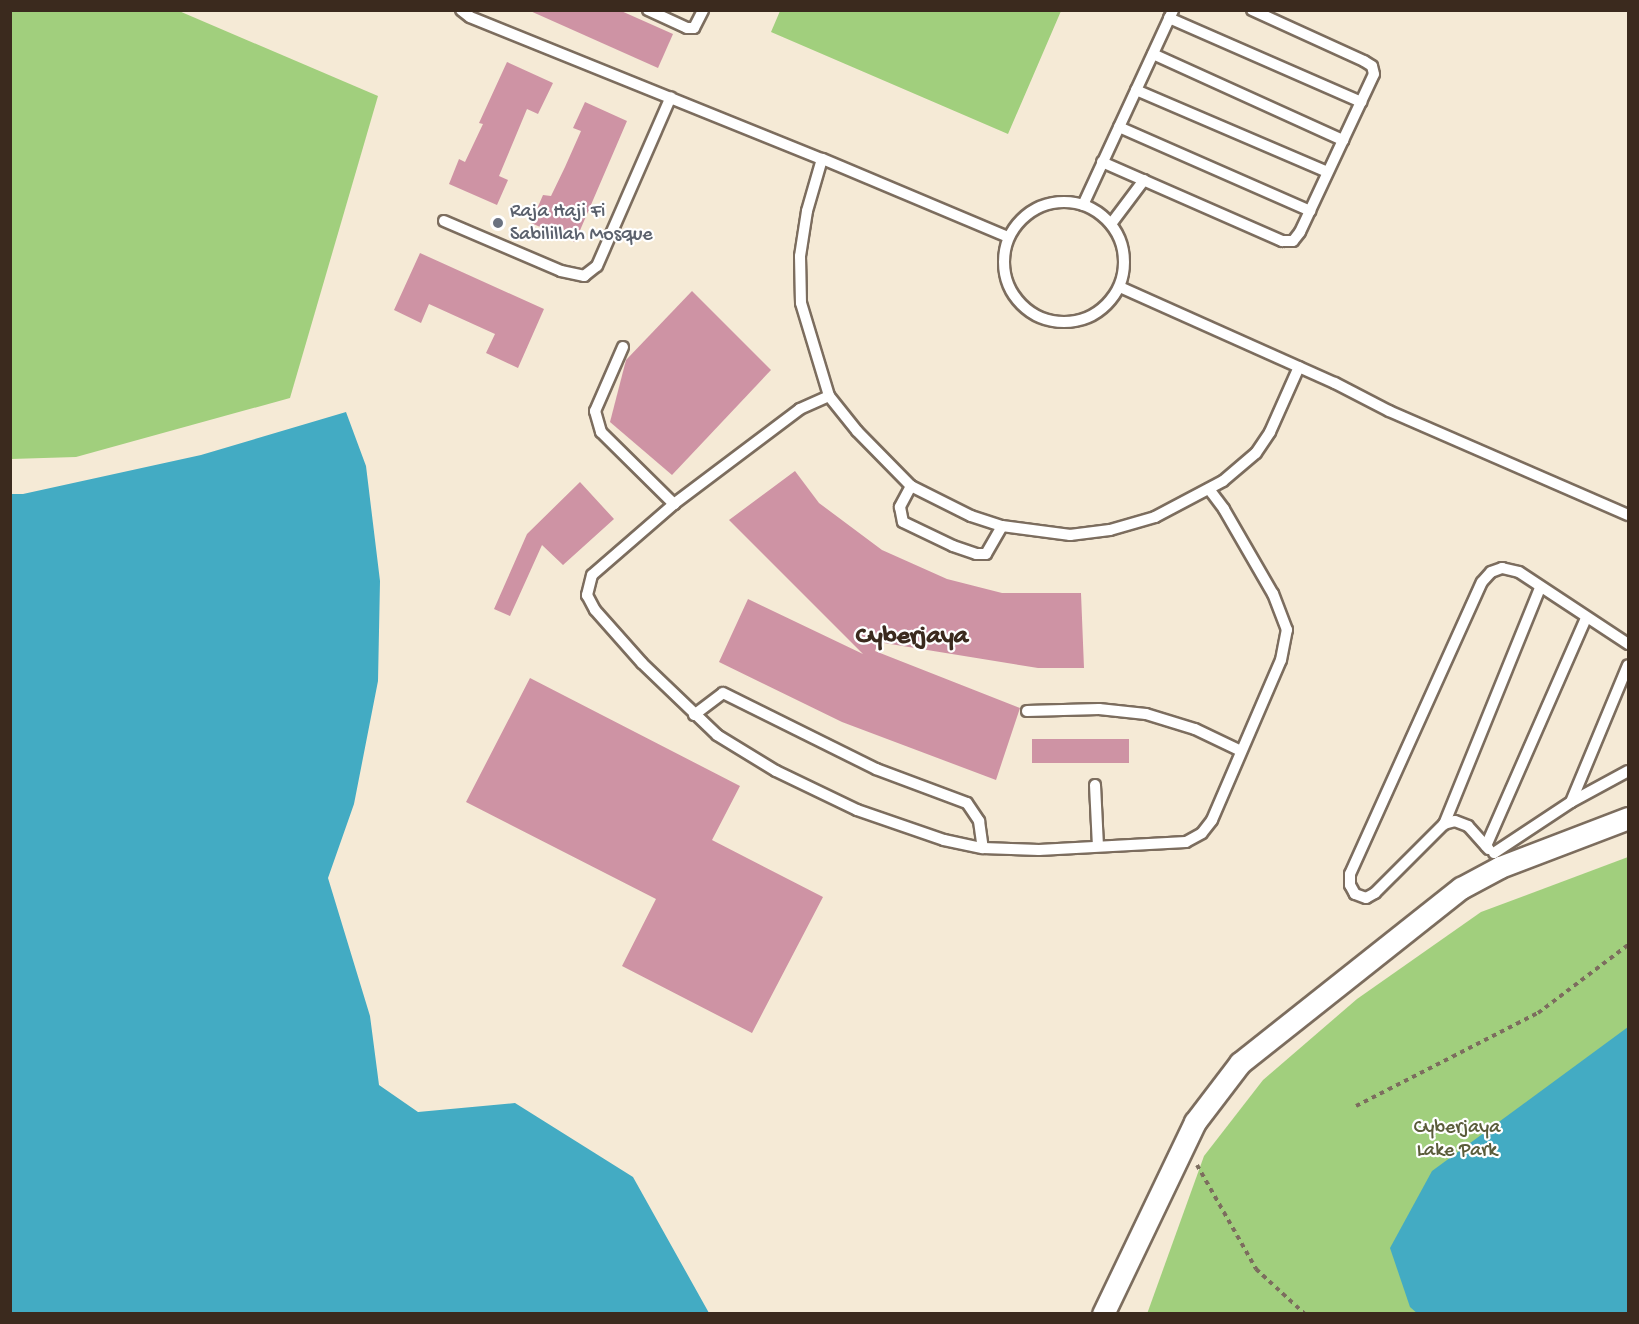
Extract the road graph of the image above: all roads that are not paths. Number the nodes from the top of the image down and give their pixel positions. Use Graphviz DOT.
graph roads {
  1 [pos="461,10"];
  2 [pos="648,10"];
  3 [pos="703,10"];
  4 [pos="1252,10"];
  5 [pos="1171,14"];
  6 [pos="1152,54"];
  7 [pos="1136,90"];
  8 [pos="671,97"];
  9 [pos="1361,102"];
  10 [pos="1119,127"];
  11 [pos="1343,140"];
  12 [pos="822,159"];
  13 [pos="1102,162"];
  14 [pos="1328,172"];
  15 [pos="1144,180"];
  16 [pos="1083,205"];
  17 [pos="1310,211"];
  18 [pos="444,221"];
  19 [pos="1111,224"];
  20 [pos="1008,237"];
  21 [pos="1120,287"];
  22 [pos="623,347"];
  23 [pos="1299,367"];
  24 [pos="829,396"];
  25 [pos="911,486"];
  26 [pos="1209,489"];
  27 [pos="674,504"];
  28 [pos="1629,515"];
  29 [pos="1002,526"];
  30 [pos="1540,588"];
  31 [pos="1586,618"];
  32 [pos="1629,644"];
  33 [pos="1629,665"];
  34 [pos="1027,711"];
  35 [pos="694,715"];
  36 [pos="1241,751"];
  37 [pos="1629,759"];
  38 [pos="1625,773"];
  39 [pos="1095,785"];
  40 [pos="1571,802"];
  41 [pos="1629,818"];
  42 [pos="1444,824"];
  43 [pos="1098,846"];
  44 [pos="983,848"];
  45 [pos="1494,855"];
  46 [pos="1103,1314"];
  1 -- 8 [label="lane"];
  2 -- 3 [label="lane"];
  4 -- 9 [label="lane"];
  5 -- 6 [label="lane"];
  5 -- 9 [label="lane"];
  6 -- 7 [label="lane"];
  6 -- 11 [label="lane"];
  7 -- 10 [label="lane"];
  7 -- 14 [label="lane"];
  8 -- 12 [label="lane"];
  8 -- 18 [label="lane"];
  9 -- 11 [label="lane"];
  10 -- 13 [label="lane"];
  10 -- 17 [label="lane"];
  11 -- 14 [label="lane"];
  12 -- 20 [label="lane"];
  12 -- 24 [label="lane"];
  13 -- 15 [label="lane"];
  13 -- 16 [label="lane"];
  14 -- 17 [label="lane"];
  15 -- 17 [label="lane"];
  15 -- 19 [label="lane"];
  16 -- 19 [label="lane"];
  16 -- 20 [label="lane"];
  19 -- 21 [label="lane"];
  20 -- 21 [label="lane"];
  21 -- 23 [label="lane"];
  22 -- 27 [label="lane"];
  23 -- 26 [label="lane"];
  23 -- 28 [label="lane"];
  24 -- 25 [label="lane"];
  24 -- 27 [label="lane"];
  25 -- 29 [label="lane"];
  25 -- 29 [label="lane"];
  26 -- 29 [label="lane"];
  26 -- 36 [label="lane"];
  27 -- 35 [label="lane"];
  30 -- 31 [label="lane"];
  30 -- 42 [label="lane"];
  30 -- 42 [label="lane"];
  31 -- 32 [label="lane"];
  31 -- 45 [label="lane"];
  33 -- 40 [label="lane"];
  34 -- 36 [label="lane"];
  35 -- 44 [label="lane"];
  35 -- 44 [label="lane"];
  36 -- 43 [label="lane"];
  37 -- 38 [label="lane"];
  38 -- 40 [label="lane"];
  39 -- 43 [label="lane"];
  40 -- 45 [label="lane"];
  41 -- 45 [label="street"];
  42 -- 45 [label="lane"];
  43 -- 44 [label="lane"];
  45 -- 46 [label="street"];
}
